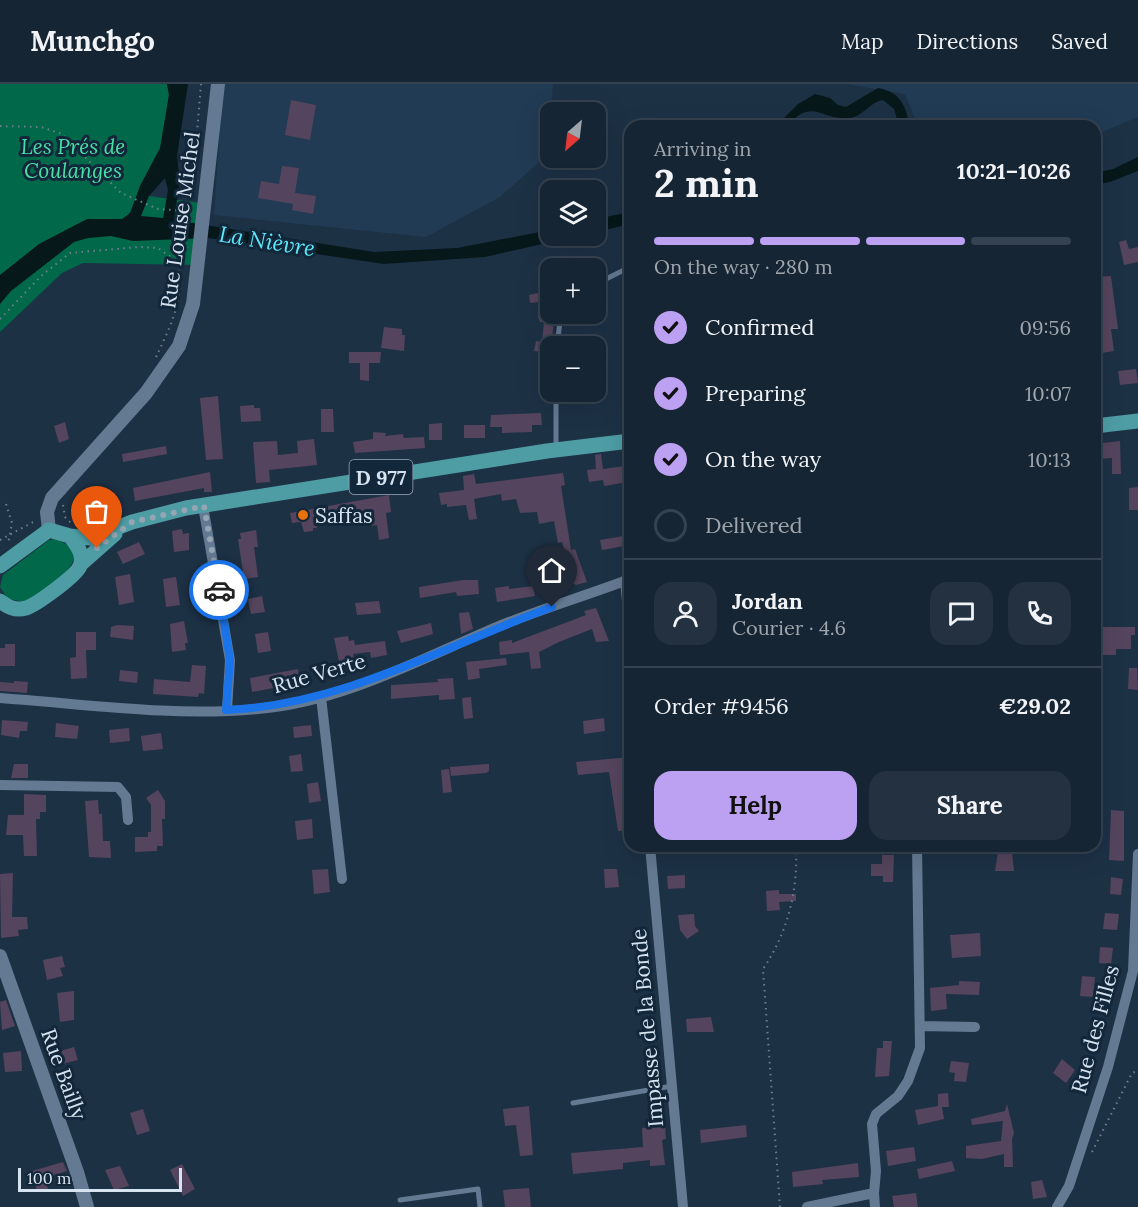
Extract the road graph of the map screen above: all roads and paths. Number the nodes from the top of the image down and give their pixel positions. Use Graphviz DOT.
graph roads {
  1 [pos="201,84"];
  2 [pos="218,84"];
  3 [pos="0,126"];
  4 [pos="192,200"];
  5 [pos="178,210"];
  6 [pos="624,270"];
  7 [pos="606,279"];
  8 [pos="0,319"];
  9 [pos="154,359"];
  10 [pos="556,402"];
  11 [pos="1138,421"];
  12 [pos="1101,425"];
  13 [pos="624,442"];
  14 [pos="557,449"];
  15 [pos="6,504"];
  16 [pos="204,506"];
  17 [pos="47,514"];
  18 [pos="117,514"];
  19 [pos="132,522"];
  20 [pos="49,530"];
  21 [pos="87,530"];
  22 [pos="72,532"];
  23 [pos="12,534"];
  24 [pos="0,540"];
  25 [pos="4,551"];
  26 [pos="81,564"];
  27 [pos="0,566"];
  28 [pos="624,580"];
  29 [pos="0,601"];
  30 [pos="321,697"];
  31 [pos="0,698"];
  32 [pos="226,710"];
  33 [pos="0,785"];
  34 [pos="128,820"];
  35 [pos="651,852"];
  36 [pos="796,852"];
  37 [pos="917,852"];
  38 [pos="1138,854"];
  39 [pos="342,879"];
  40 [pos="0,956"];
  41 [pos="920,1026"];
  42 [pos="975,1027"];
  43 [pos="1138,1071"];
  44 [pos="672,1086"];
  45 [pos="573,1103"];
  46 [pos="1090,1157"];
  47 [pos="874,1193"];
  48 [pos="400,1200"];
  49 [pos="87,1207"];
  50 [pos="480,1207"];
  51 [pos="683,1207"];
  52 [pos="780,1207"];
  53 [pos="807,1207"];
  54 [pos="875,1207"];
  55 [pos="1057,1207"];
  1 -- 4 [label="path"];
  2 -- 17 [label="street, Rue Louise Michel"];
  3 -- 5 [label="path"];
  6 -- 7 [label="lane"];
  8 -- 9 [label="path"];
  10 -- 14 [label="lane"];
  11 -- 12 [label="main road"];
  13 -- 14 [label="main road, D 977"];
  14 -- 16 [label="main road, D 977"];
  15 -- 23 [label="path"];
  16 -- 19 [label="main road, D 977"];
  16 -- 32 [label="street"];
  17 -- 20 [label="street"];
  17 -- 22 [label="path"];
  17 -- 23 [label="path"];
  18 -- 21 [label="path"];
  19 -- 22 [label="main road, D 977"];
  19 -- 26 [label="main road, D 977"];
  20 -- 22 [label="main road"];
  20 -- 27 [label="main road"];
  22 -- 26 [label="main road"];
  23 -- 24 [label="path"];
  23 -- 25 [label="path"];
  26 -- 29 [label="main road"];
  28 -- 30 [label="street, Rue Verte"];
  30 -- 32 [label="street, Rue Verte"];
  30 -- 39 [label="street"];
  31 -- 32 [label="street, Rue Verte"];
  33 -- 34 [label="street"];
  35 -- 44 [label="street, Impasse de la Bonde"];
  36 -- 52 [label="path"];
  37 -- 41 [label="street"];
  38 -- 55 [label="street, Rue des Filles"];
  40 -- 49 [label="street, Rue Bailly"];
  41 -- 42 [label="street"];
  41 -- 47 [label="street"];
  43 -- 46 [label="path"];
  44 -- 45 [label="lane"];
  44 -- 51 [label="street, Impasse de la Bonde"];
  47 -- 53 [label="street"];
  47 -- 54 [label="street"];
  48 -- 50 [label="lane"];
}
